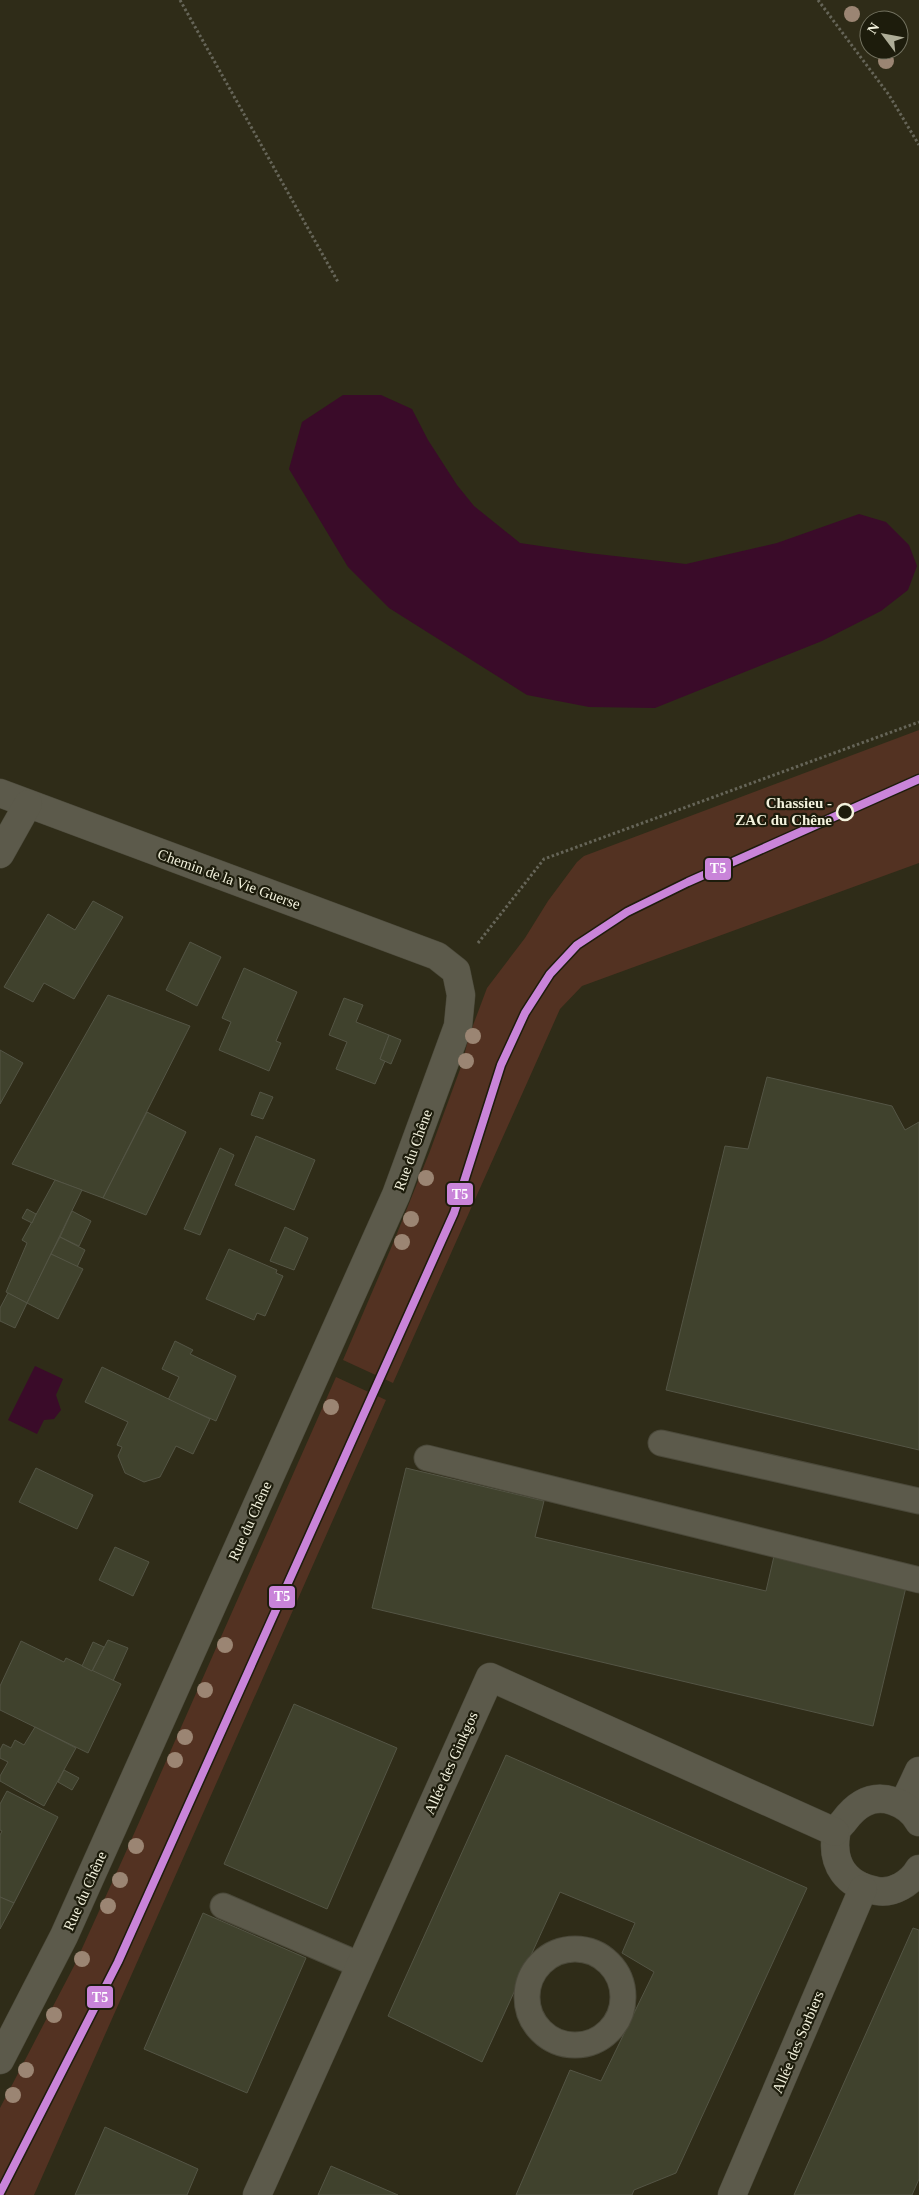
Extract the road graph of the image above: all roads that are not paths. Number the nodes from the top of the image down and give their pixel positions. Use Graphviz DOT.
graph roads {
  1 [pos="0,793"];
  2 [pos="28,804"];
  3 [pos="0,854"];
  4 [pos="456,970"];
  5 [pos="661,1443"];
  6 [pos="427,1458"];
  7 [pos="919,1501"];
  8 [pos="919,1580"];
  9 [pos="919,1771"];
  10 [pos="911,1813"];
  11 [pos="836,1832"];
  12 [pos="919,1870"];
  13 [pos="863,1889"];
  14 [pos="223,1906"];
  15 [pos="360,1965"];
  16 [pos="0,2060"];
  17 [pos="257,2195"];
  18 [pos="732,2195"];
  1 -- 2 [label="street, Chemin de la Vie Guerse"];
  2 -- 3 [label="street"];
  2 -- 4 [label="street, Chemin de la Vie Guerse"];
  4 -- 16 [label="street, Rue du Chêne"];
  5 -- 7 [label="lane"];
  6 -- 8 [label="lane"];
  9 -- 10 [label="street"];
  10 -- 11 [label="street"];
  11 -- 13 [label="street"];
  11 -- 15 [label="street, Allée des Ginkgos"];
  12 -- 13 [label="street"];
  13 -- 18 [label="street, Allée des Sorbiers"];
  14 -- 15 [label="lane"];
  15 -- 17 [label="street, Allée des Ginkgos"];
}
